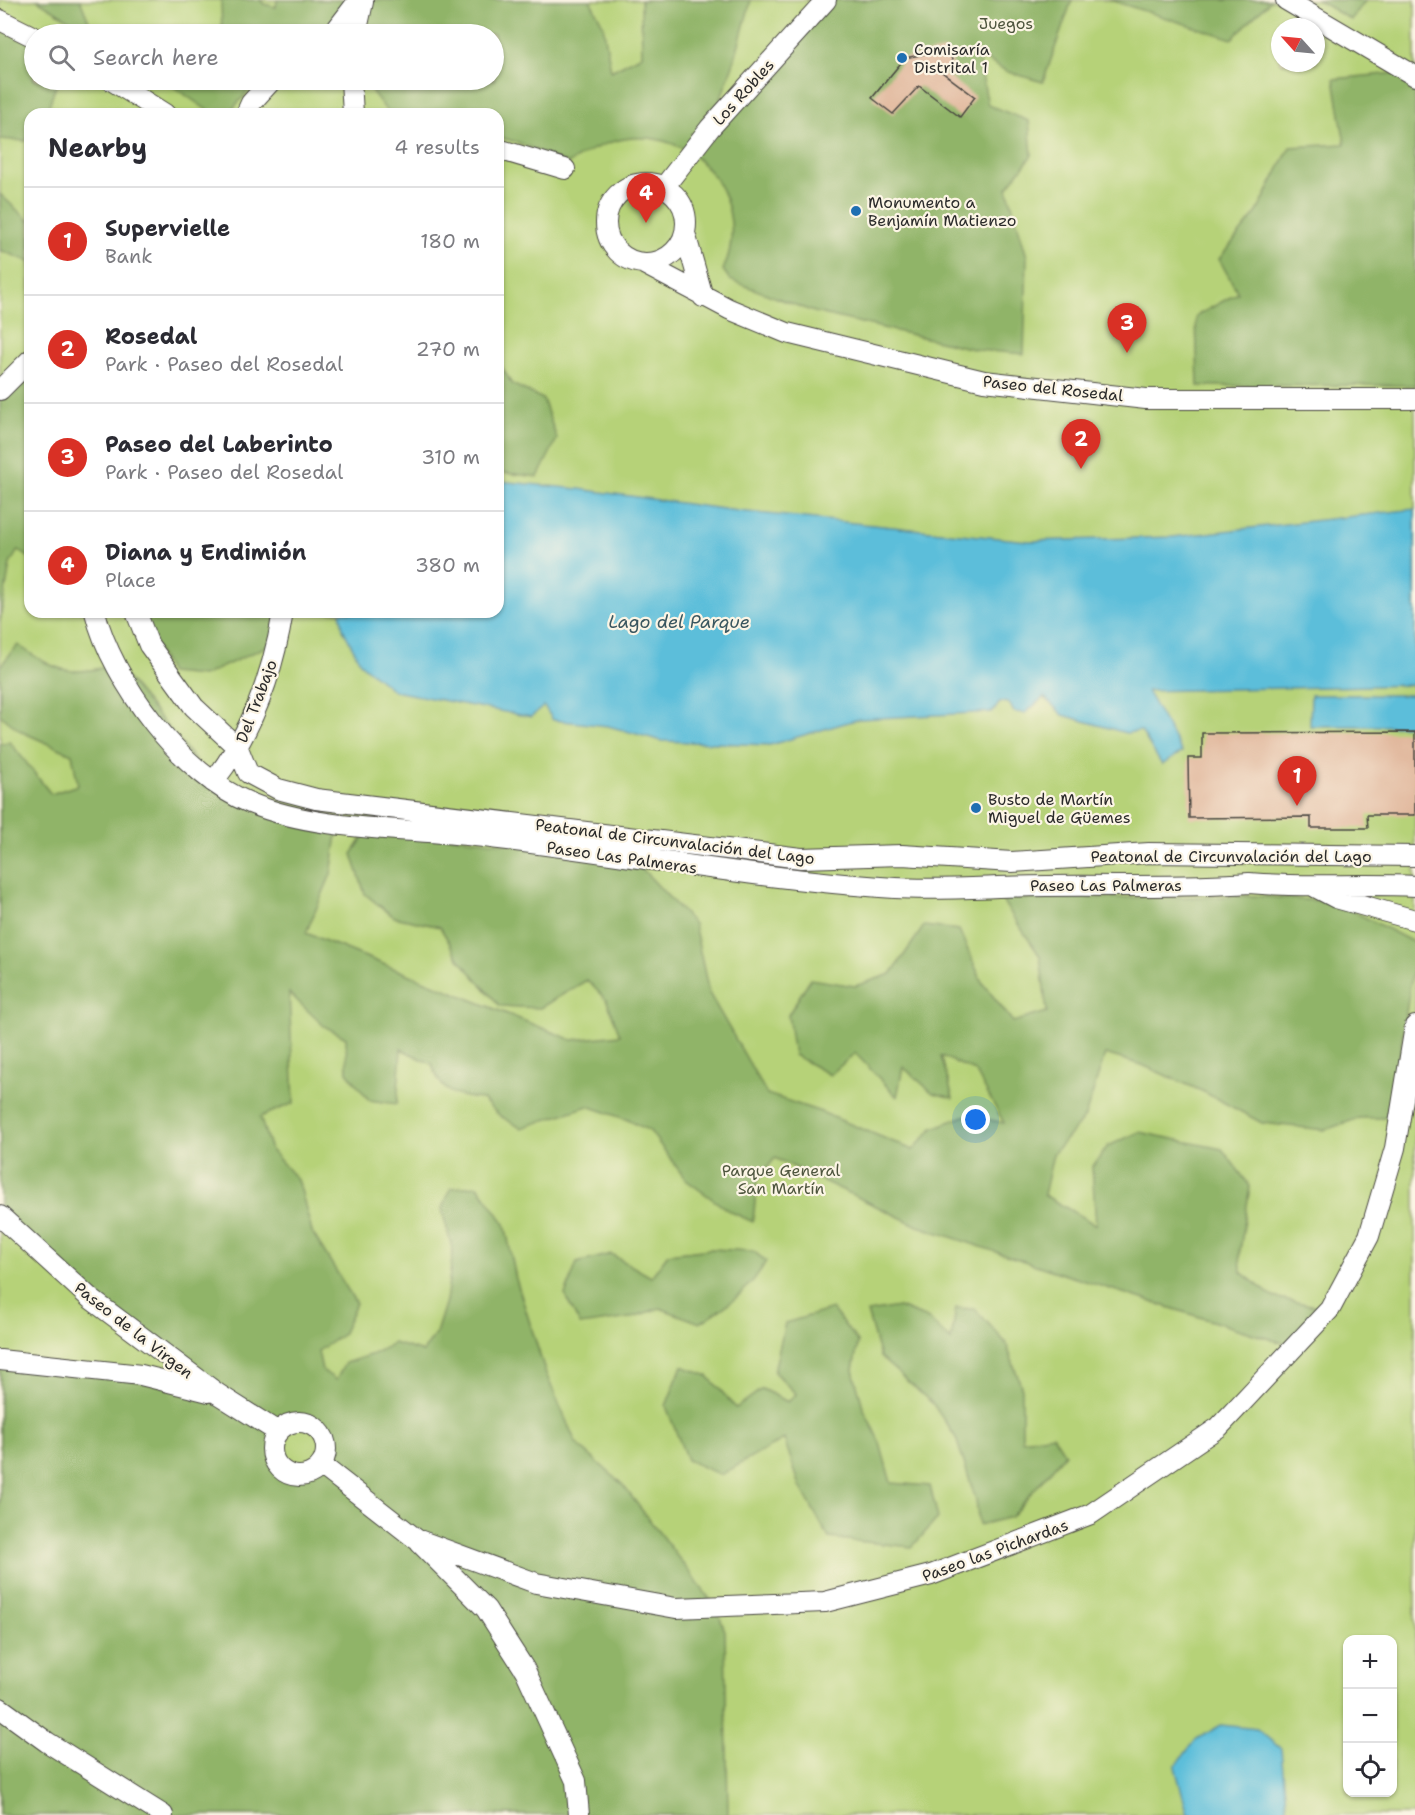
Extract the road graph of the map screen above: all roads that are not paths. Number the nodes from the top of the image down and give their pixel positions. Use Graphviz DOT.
graph roads {
  1 [pos="361,0"];
  2 [pos="826,0"];
  3 [pos="1286,0"];
  4 [pos="0,20"];
  5 [pos="341,24"];
  6 [pos="357,24"];
  7 [pos="24,31"];
  8 [pos="1415,76"];
  9 [pos="127,90"];
  10 [pos="263,90"];
  11 [pos="351,90"];
  12 [pos="155,108"];
  13 [pos="249,108"];
  14 [pos="353,108"];
  15 [pos="504,151"];
  16 [pos="565,169"];
  17 [pos="664,187"];
  18 [pos="685,233"];
  19 [pos="644,264"];
  20 [pos="703,297"];
  21 [pos="24,366"];
  22 [pos="24,373"];
  23 [pos="5,385"];
  24 [pos="1415,399"];
  25 [pos="96,618"];
  26 [pos="138,618"];
  27 [pos="281,618"];
  28 [pos="238,748"];
  29 [pos="213,782"];
  30 [pos="1415,856"];
  31 [pos="1415,886"];
  32 [pos="1315,888"];
  33 [pos="1415,920"];
  34 [pos="1415,1026"];
  35 [pos="0,1216"];
  36 [pos="0,1360"];
  37 [pos="218,1394"];
  38 [pos="278,1432"];
  39 [pos="321,1466"];
  40 [pos="416,1539"];
  41 [pos="0,1708"];
  42 [pos="163,1815"];
  43 [pos="579,1815"];
  1 -- 5 [label="street"];
  1 -- 6 [label="street"];
  2 -- 17 [label="street, Los Robles"];
  3 -- 8 [label="street"];
  4 -- 7 [label="street"];
  9 -- 12 [label="street"];
  10 -- 13 [label="street"];
  11 -- 14 [label="street"];
  15 -- 16 [label="street"];
  17 -- 18 [label="street"];
  17 -- 19 [label="street"];
  18 -- 19 [label="street"];
  18 -- 20 [label="street"];
  19 -- 20 [label="street, Paseo del Rosedal"];
  20 -- 24 [label="street, Paseo del Rosedal"];
  21 -- 23 [label="street"];
  22 -- 23 [label="street"];
  25 -- 29 [label="street, Paseo Las Palmeras"];
  26 -- 28 [label="street, Peatonal de Circunvalación del Lago"];
  27 -- 28 [label="street, Del Trabajo"];
  28 -- 29 [label="street, Del Trabajo"];
  28 -- 30 [label="street, Peatonal de Circunvalación del Lago"];
  29 -- 32 [label="street, Paseo Las Palmeras"];
  31 -- 32 [label="street"];
  32 -- 33 [label="street"];
  34 -- 40 [label="street, Paseo las Pichardas"];
  35 -- 37 [label="street, Paseo de la Virgen"];
  36 -- 37 [label="street"];
  37 -- 38 [label="street, Paseo de la Virgen"];
  38 -- 39 [label="street"];
  38 -- 39 [label="street"];
  39 -- 40 [label="street, Paseo las Pichardas"];
  40 -- 43 [label="street"];
  41 -- 42 [label="street"];
}
